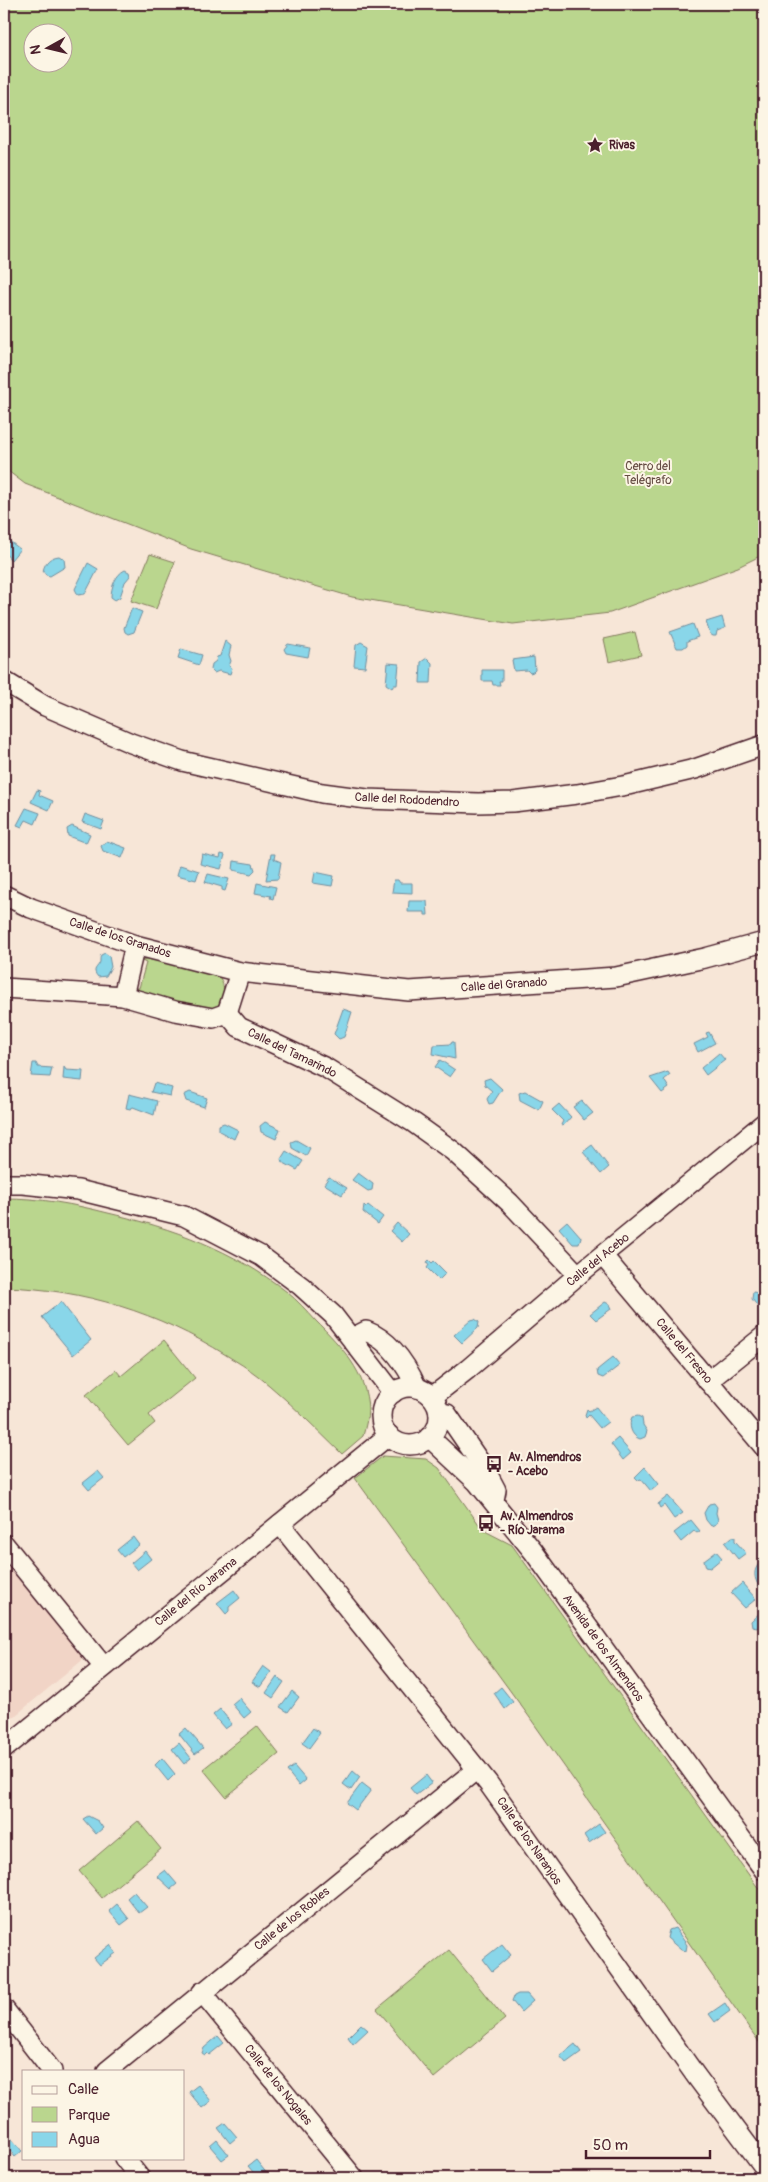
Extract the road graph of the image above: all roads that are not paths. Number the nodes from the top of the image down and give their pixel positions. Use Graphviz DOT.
graph roads {
  1 [pos="4,681"];
  2 [pos="764,745"];
  3 [pos="4,895"];
  4 [pos="764,942"];
  5 [pos="135,945"];
  6 [pos="240,972"];
  7 [pos="4,988"];
  8 [pos="123,996"];
  9 [pos="228,1013"];
  10 [pos="764,1123"];
  11 [pos="4,1184"];
  12 [pos="603,1256"];
  13 [pos="578,1275"];
  14 [pos="764,1336"];
  15 [pos="352,1338"];
  16 [pos="708,1381"];
  17 [pos="393,1393"];
  18 [pos="429,1399"];
  19 [pos="389,1435"];
  20 [pos="430,1437"];
  21 [pos="764,1447"];
  22 [pos="494,1502"];
  23 [pos="280,1524"];
  24 [pos="4,1544"];
  25 [pos="104,1667"];
  26 [pos="4,1749"];
  27 [pos="477,1769"];
  28 [pos="764,1870"];
  29 [pos="202,1992"];
  30 [pos="4,2009"];
  31 [pos="51,2070"];
  32 [pos="108,2070"];
  33 [pos="126,2160"];
  34 [pos="764,2167"];
  35 [pos="140,2178"];
  36 [pos="354,2178"];
  1 -- 2 [label="street, Calle del Rododendro"];
  3 -- 5 [label="street, Calle de los Granados"];
  4 -- 6 [label="street, Calle del Granado"];
  5 -- 6 [label="street, Calle de los Granados"];
  5 -- 8 [label="street"];
  6 -- 9 [label="street"];
  7 -- 8 [label="street"];
  8 -- 9 [label="street"];
  9 -- 13 [label="street, Calle del Tamarindo"];
  10 -- 12 [label="street, Calle del Acebo"];
  11 -- 15 [label="street"];
  12 -- 13 [label="street, Calle del Acebo"];
  12 -- 16 [label="street, Calle del Fresno"];
  13 -- 18 [label="street, Calle del Acebo"];
  14 -- 16 [label="street"];
  15 -- 17 [label="street"];
  15 -- 18 [label="street"];
  16 -- 21 [label="street, Calle del Fresno"];
  17 -- 18 [label="street"];
  17 -- 19 [label="street"];
  18 -- 20 [label="street"];
  18 -- 22 [label="street"];
  19 -- 20 [label="street"];
  19 -- 23 [label="street, Calle del Río Jarama"];
  20 -- 22 [label="street, Avenida de los Almendros"];
  22 -- 28 [label="street, Avenida de los Almendros"];
  23 -- 25 [label="street, Calle del Río Jarama"];
  23 -- 27 [label="street, Calle de los Naranjos"];
  24 -- 25 [label="street"];
  25 -- 26 [label="street, Calle del Río Jarama"];
  27 -- 29 [label="street, Calle de los Robles"];
  27 -- 34 [label="street, Calle de los Naranjos"];
  29 -- 32 [label="street, Calle de los Robles"];
  29 -- 36 [label="street, Calle de los Nogales"];
  30 -- 31 [label="street"];
  33 -- 35 [label="street"];
}
